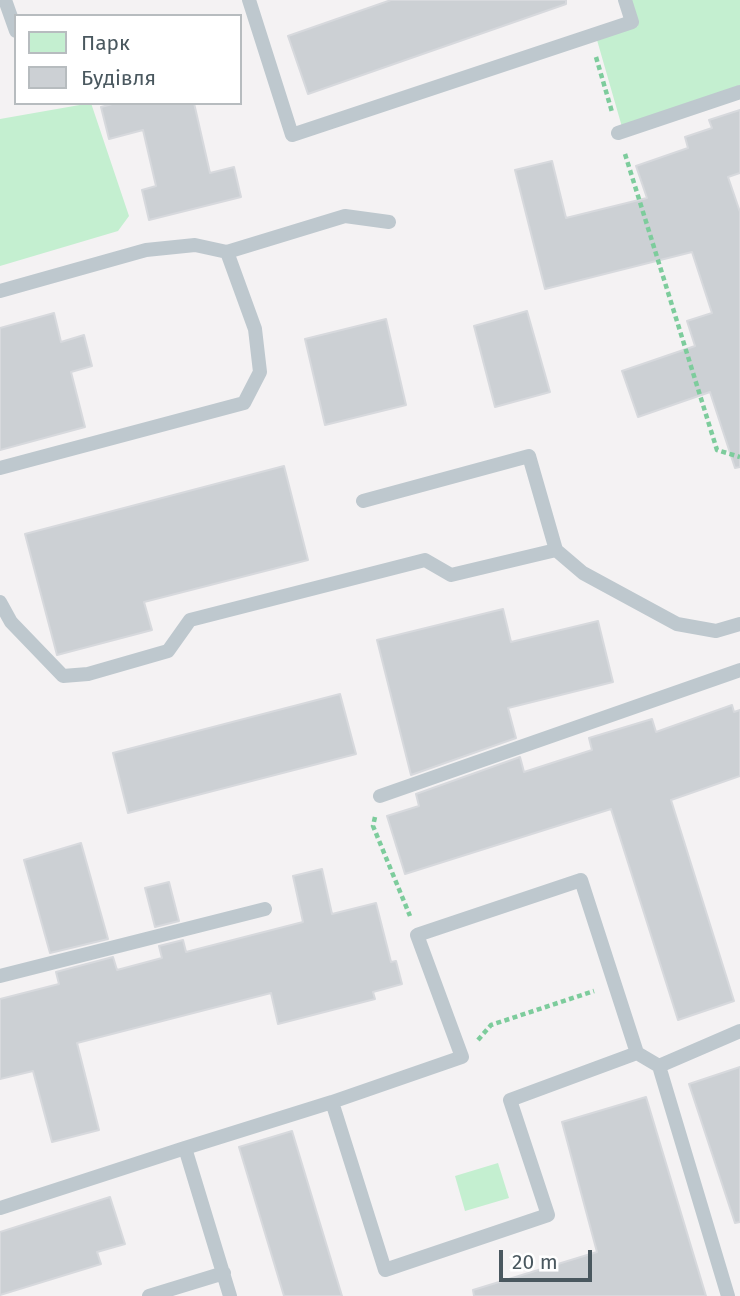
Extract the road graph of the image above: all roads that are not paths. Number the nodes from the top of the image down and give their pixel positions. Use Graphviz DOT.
graph roads {
  1 [pos="5,0"];
  2 [pos="249,0"];
  3 [pos="625,0"];
  4 [pos="14,25"];
  5 [pos="740,92"];
  6 [pos="618,133"];
  7 [pos="389,222"];
  8 [pos="227,252"];
  9 [pos="0,290"];
  10 [pos="0,468"];
  11 [pos="363,501"];
  12 [pos="556,550"];
  13 [pos="0,602"];
  14 [pos="740,624"];
  15 [pos="740,670"];
  16 [pos="380,796"];
  17 [pos="265,909"];
  18 [pos="0,976"];
  19 [pos="740,1031"];
  20 [pos="637,1053"];
  21 [pos="659,1066"];
  22 [pos="332,1102"];
  23 [pos="185,1148"];
  24 [pos="0,1208"];
  25 [pos="224,1273"];
  26 [pos="149,1296"];
  27 [pos="230,1296"];
  28 [pos="728,1296"];
  1 -- 4 [label="lane"];
  2 -- 3 [label="lane"];
  5 -- 6 [label="lane"];
  7 -- 8 [label="lane"];
  8 -- 9 [label="lane"];
  8 -- 10 [label="lane"];
  11 -- 12 [label="lane"];
  12 -- 13 [label="lane"];
  12 -- 14 [label="lane"];
  15 -- 16 [label="lane"];
  17 -- 18 [label="lane"];
  19 -- 21 [label="lane"];
  20 -- 21 [label="lane"];
  20 -- 22 [label="lane"];
  20 -- 22 [label="lane"];
  21 -- 28 [label="lane"];
  22 -- 23 [label="lane"];
  23 -- 24 [label="lane"];
  23 -- 25 [label="lane"];
  25 -- 26 [label="lane"];
  25 -- 27 [label="lane"];
}
